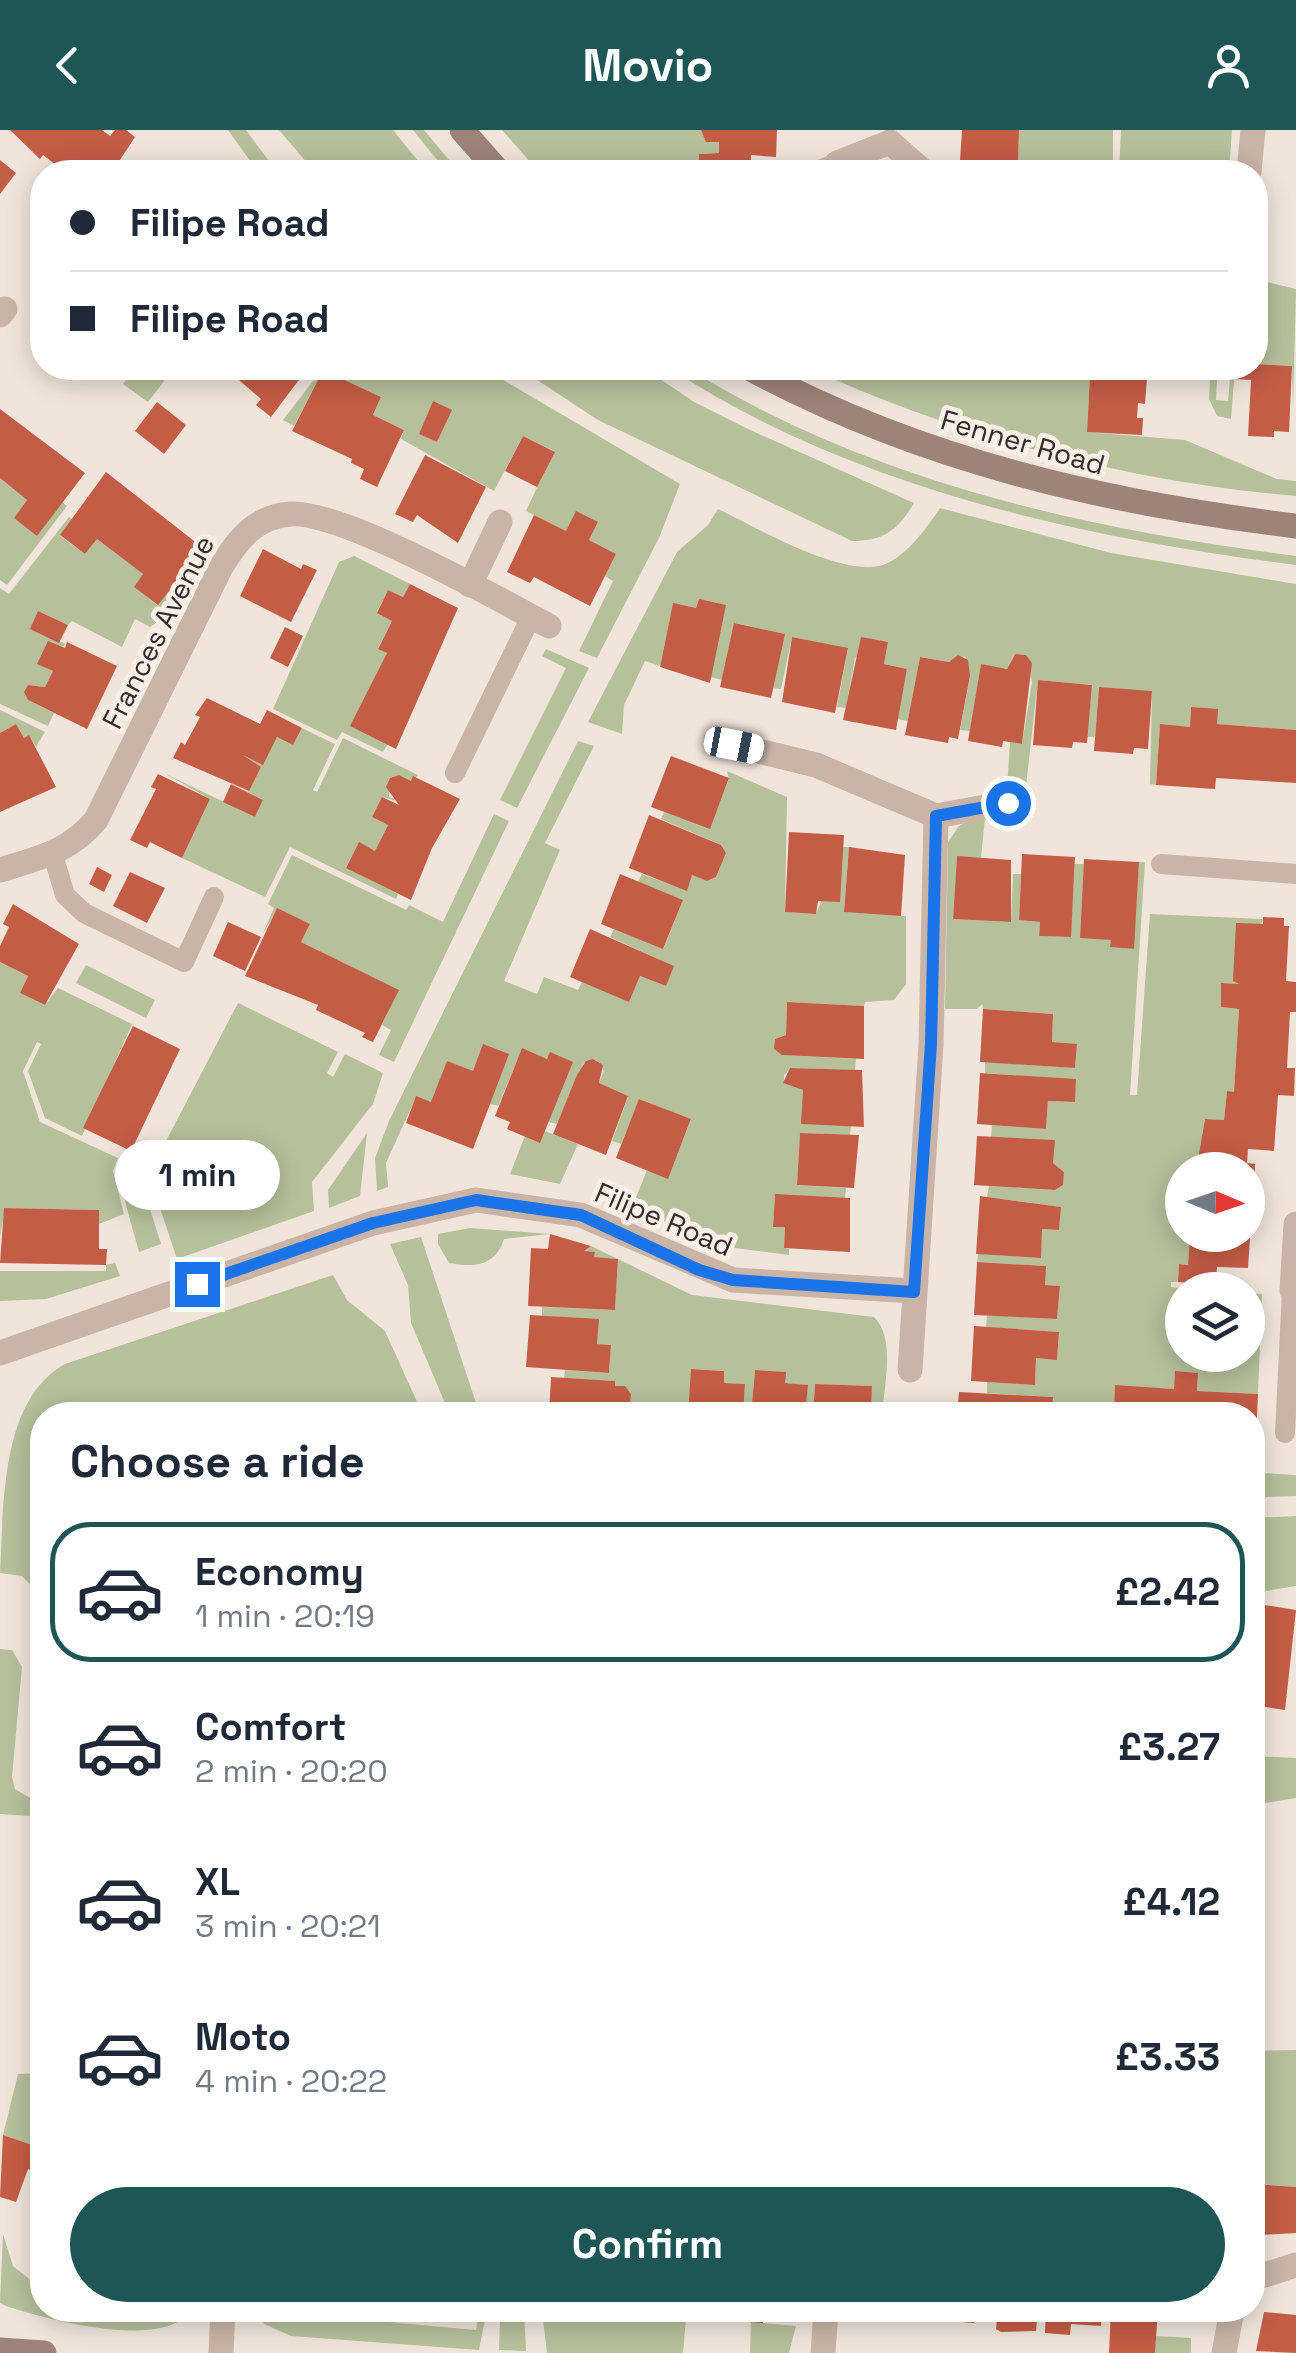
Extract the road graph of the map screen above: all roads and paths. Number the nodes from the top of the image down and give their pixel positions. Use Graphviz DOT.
graph roads {
  1 [pos="462,130"];
  2 [pos="1253,130"];
  3 [pos="891,136"];
  4 [pos="488,160"];
  5 [pos="842,160"];
  6 [pos="913,160"];
  7 [pos="1250,160"];
  8 [pos="772,380"];
  9 [pos="500,522"];
  10 [pos="1296,526"];
  11 [pos="470,585"];
  12 [pos="540,621"];
  13 [pos="734,745"];
  14 [pos="456,773"];
  15 [pos="1008,803"];
  16 [pos="936,816"];
  17 [pos="53,855"];
  18 [pos="1161,864"];
  19 [pos="0,870"];
  20 [pos="1296,874"];
  21 [pos="214,897"];
  22 [pos="1296,1224"];
  23 [pos="1292,1291"];
  24 [pos="914,1292"];
  25 [pos="0,1353"];
  26 [pos="910,1370"];
  27 [pos="1286,1433"];
  28 [pos="1296,2265"];
  29 [pos="1265,2275"];
  30 [pos="222,2322"];
  31 [pos="825,2322"];
  32 [pos="1230,2322"];
  33 [pos="0,2350"];
  34 [pos="44,2353"];
  35 [pos="221,2353"];
  36 [pos="823,2353"];
  37 [pos="1224,2353"];
  1 -- 4 [label="main road"];
  2 -- 7 [label="street"];
  3 -- 5 [label="street"];
  3 -- 6 [label="street"];
  8 -- 10 [label="main road, Fenner Road"];
  9 -- 11 [label="street"];
  11 -- 12 [label="street, Frances Avenue"];
  11 -- 17 [label="street, Frances Avenue"];
  12 -- 14 [label="lane"];
  13 -- 16 [label="street"];
  15 -- 16 [label="street"];
  16 -- 24 [label="street"];
  17 -- 19 [label="street, Frances Avenue"];
  17 -- 21 [label="lane"];
  18 -- 20 [label="lane"];
  22 -- 23 [label="street"];
  23 -- 27 [label="lane"];
  24 -- 25 [label="street, Filipe Road"];
  24 -- 26 [label="street"];
  28 -- 29 [label="street"];
  30 -- 35 [label="street"];
  31 -- 36 [label="street"];
  32 -- 37 [label="street"];
  33 -- 34 [label="main road"];
}
